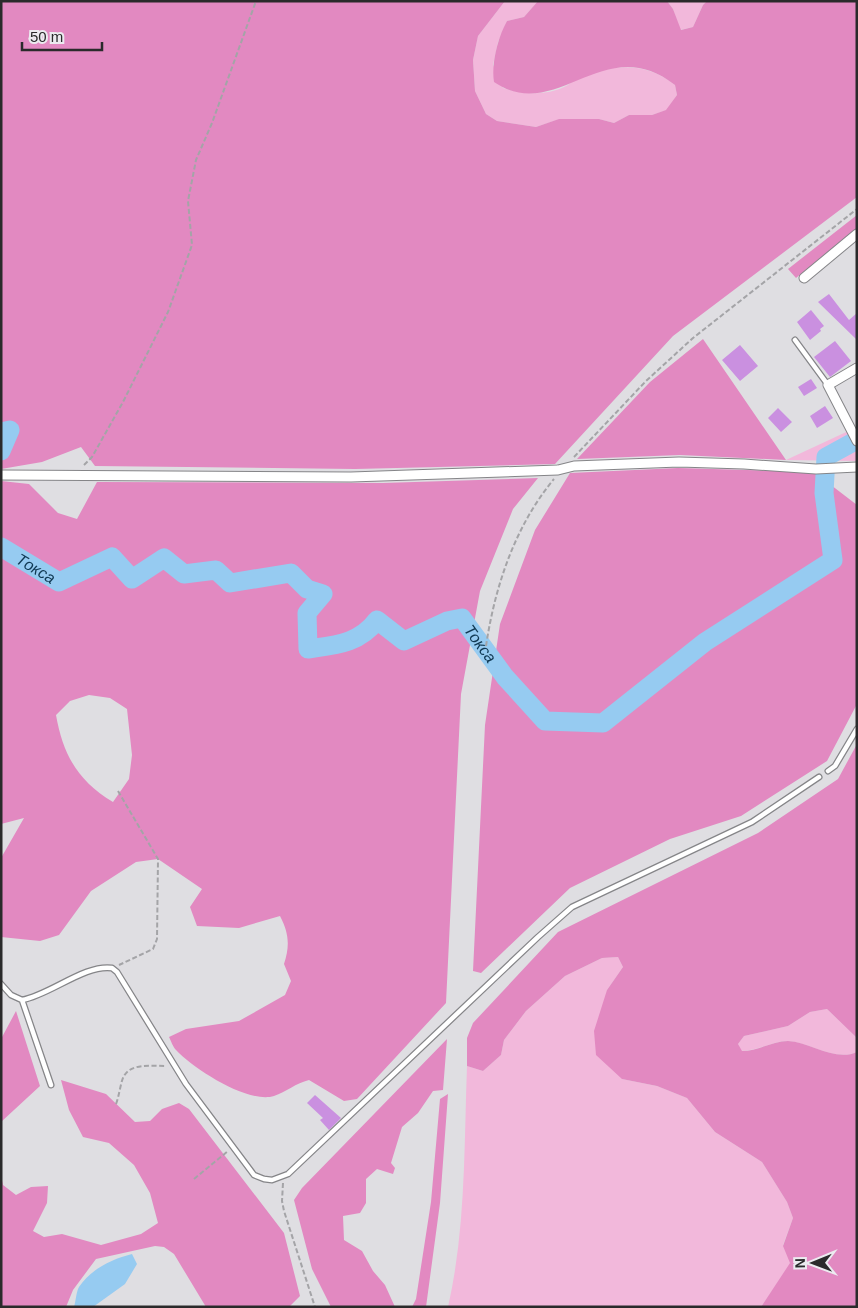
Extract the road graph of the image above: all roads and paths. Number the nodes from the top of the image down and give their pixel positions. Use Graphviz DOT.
graph roads {
  1 [pos="256,1"];
  2 [pos="857,209"];
  3 [pos="857,234"];
  4 [pos="804,278"];
  5 [pos="795,340"];
  6 [pos="857,368"];
  7 [pos="828,385"];
  8 [pos="857,441"];
  9 [pos="857,467"];
  10 [pos="563,468"];
  11 [pos="75,474"];
  12 [pos="1,475"];
  13 [pos="486,646"];
  14 [pos="857,728"];
  15 [pos="828,771"];
  16 [pos="819,777"];
  17 [pos="118,791"];
  18 [pos="112,968"];
  19 [pos="1,984"];
  20 [pos="22,1000"];
  21 [pos="175,1067"];
  22 [pos="51,1085"];
  23 [pos="116,1104"];
  24 [pos="234,1147"];
  25 [pos="288,1174"];
  26 [pos="194,1180"];
  27 [pos="315,1307"];
  1 -- 11 [label="path"];
  2 -- 10 [label="path"];
  3 -- 4 [label="street"];
  5 -- 7 [label="lane"];
  6 -- 7 [label="street"];
  7 -- 8 [label="street"];
  9 -- 10 [label="street"];
  10 -- 11 [label="street"];
  10 -- 13 [label="path"];
  11 -- 12 [label="street"];
  14 -- 15 [label="lane"];
  16 -- 25 [label="lane"];
  17 -- 18 [label="path"];
  18 -- 20 [label="lane"];
  18 -- 21 [label="lane"];
  19 -- 20 [label="lane"];
  20 -- 22 [label="lane"];
  21 -- 23 [label="path"];
  21 -- 24 [label="lane"];
  24 -- 25 [label="lane"];
  24 -- 26 [label="path"];
  25 -- 27 [label="path"];
}
